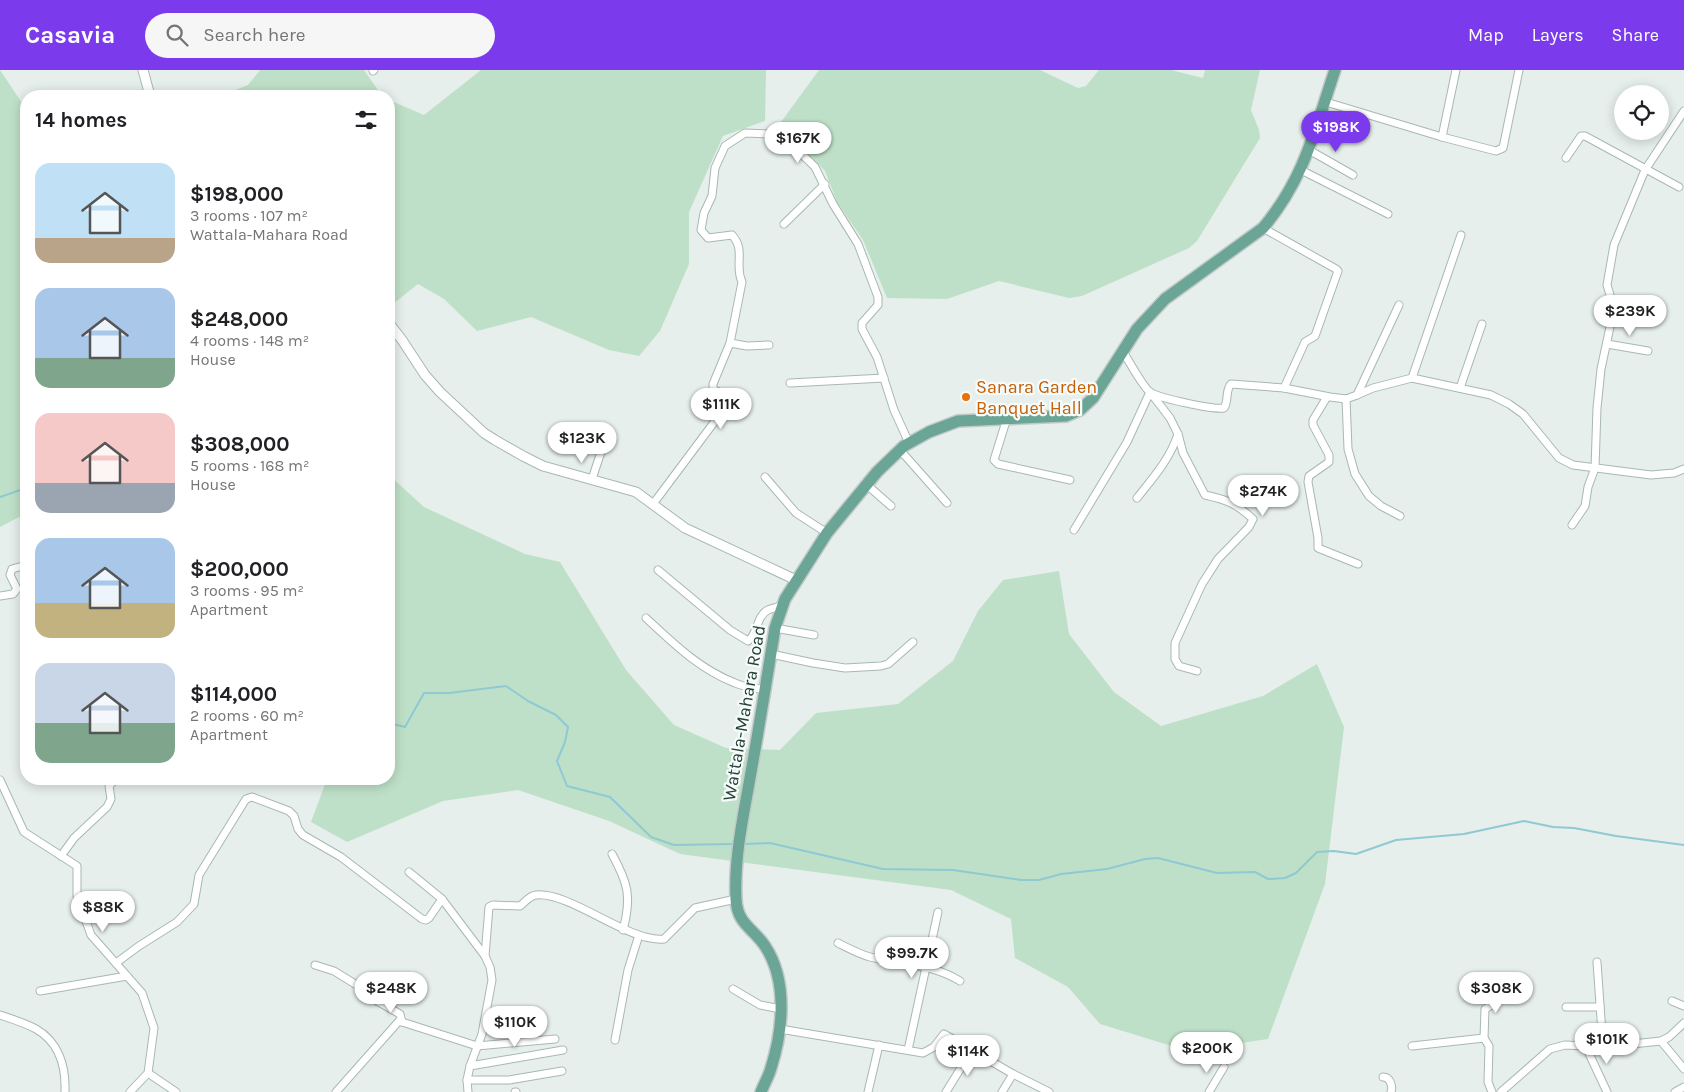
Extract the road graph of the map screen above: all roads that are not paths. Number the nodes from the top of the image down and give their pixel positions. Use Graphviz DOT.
graph roads {
  1 [pos="143,70"];
  2 [pos="1335,70"];
  3 [pos="1456,70"];
  4 [pos="1519,70"];
  5 [pos="148,90"];
  6 [pos="1326,102"];
  7 [pos="1684,111"];
  8 [pos="1442,138"];
  9 [pos="1309,150"];
  10 [pos="1566,158"];
  11 [pos="1301,170"];
  12 [pos="1645,170"];
  13 [pos="1353,175"];
  14 [pos="825,184"];
  15 [pos="1679,188"];
  16 [pos="1388,214"];
  17 [pos="784,224"];
  18 [pos="1263,228"];
  19 [pos="1461,235"];
  20 [pos="1399,305"];
  21 [pos="1482,324"];
  22 [pos="395,331"];
  23 [pos="730,344"];
  24 [pos="1607,344"];
  25 [pos="768,345"];
  26 [pos="1122,350"];
  27 [pos="1648,351"];
  28 [pos="884,378"];
  29 [pos="1412,378"];
  30 [pos="790,383"];
  31 [pos="1284,388"];
  32 [pos="1460,388"];
  33 [pos="1150,392"];
  34 [pos="1357,395"];
  35 [pos="1327,397"];
  36 [pos="1346,399"];
  37 [pos="1007,418"];
  38 [pos="608,432"];
  39 [pos="1178,434"];
  40 [pos="905,446"];
  41 [pos="1595,468"];
  42 [pos="1684,469"];
  43 [pos="765,477"];
  44 [pos="592,479"];
  45 [pos="1070,480"];
  46 [pos="867,485"];
  47 [pos="1137,498"];
  48 [pos="947,503"];
  49 [pos="653,504"];
  50 [pos="891,506"];
  51 [pos="1400,516"];
  52 [pos="1572,525"];
  53 [pos="1074,530"];
  54 [pos="827,533"];
  55 [pos="1358,564"];
  56 [pos="20,567"];
  57 [pos="658,570"];
  58 [pos="796,580"];
  59 [pos="0,596"];
  60 [pos="784,605"];
  61 [pos="646,618"];
  62 [pos="775,628"];
  63 [pos="814,635"];
  64 [pos="912,642"];
  65 [pos="771,654"];
  66 [pos="1197,671"];
  67 [pos="766,690"];
  68 [pos="0,780"];
  69 [pos="110,785"];
  70 [pos="612,854"];
  71 [pos="61,856"];
  72 [pos="409,872"];
  73 [pos="442,899"];
  74 [pos="736,899"];
  75 [pos="938,912"];
  76 [pos="623,930"];
  77 [pos="639,936"];
  78 [pos="838,943"];
  79 [pos="485,956"];
  80 [pos="1597,962"];
  81 [pos="116,963"];
  82 [pos="315,965"];
  83 [pos="926,966"];
  84 [pos="127,976"];
  85 [pos="960,981"];
  86 [pos="733,989"];
  87 [pos="40,991"];
  88 [pos="1512,994"];
  89 [pos="1672,1001"];
  90 [pos="1684,1006"];
  91 [pos="1566,1007"];
  92 [pos="1600,1007"];
  93 [pos="781,1009"];
  94 [pos="0,1015"];
  95 [pos="402,1022"];
  96 [pos="1684,1023"];
  97 [pos="780,1029"];
  98 [pos="1484,1038"];
  99 [pos="555,1039"];
  100 [pos="615,1040"];
  101 [pos="1661,1041"];
  102 [pos="880,1045"];
  103 [pos="477,1046"];
  104 [pos="1412,1046"];
  105 [pos="1586,1047"];
  106 [pos="1603,1047"];
  107 [pos="563,1050"];
  108 [pos="908,1050"];
  109 [pos="972,1050"];
  110 [pos="470,1066"];
  111 [pos="1224,1067"];
  112 [pos="1684,1069"];
  113 [pos="562,1071"];
  114 [pos="148,1073"];
  115 [pos="1013,1074"];
  116 [pos="1383,1077"];
  117 [pos="467,1080"];
  118 [pos="1684,1087"];
  119 [pos="65,1092"];
  120 [pos="130,1092"];
  121 [pos="176,1092"];
  122 [pos="336,1092"];
  123 [pos="468,1092"];
  124 [pos="761,1092"];
  125 [pos="868,1092"];
  126 [pos="946,1092"];
  127 [pos="1002,1092"];
  128 [pos="1049,1092"];
  129 [pos="1209,1092"];
  130 [pos="1391,1092"];
  131 [pos="1492,1092"];
  132 [pos="1501,1092"];
  133 [pos="1607,1092"];
  134 [pos="1675,1092"];
  1 -- 5 [label="street"];
  2 -- 6 [label="main road, Wattala-Mahara Road"];
  3 -- 8 [label="street"];
  4 -- 8 [label="street"];
  6 -- 8 [label="street"];
  6 -- 9 [label="main road, Wattala-Mahara Road"];
  7 -- 12 [label="street"];
  9 -- 11 [label="main road, Wattala-Mahara Road"];
  9 -- 13 [label="street"];
  10 -- 12 [label="street"];
  11 -- 16 [label="street"];
  11 -- 18 [label="main road, Wattala-Mahara Road"];
  12 -- 15 [label="street"];
  12 -- 24 [label="street"];
  14 -- 17 [label="street"];
  14 -- 23 [label="street"];
  14 -- 28 [label="street"];
  18 -- 26 [label="main road, Wattala-Mahara Road"];
  18 -- 31 [label="street"];
  19 -- 29 [label="street"];
  20 -- 34 [label="street"];
  21 -- 32 [label="street"];
  22 -- 44 [label="street"];
  23 -- 25 [label="street"];
  23 -- 49 [label="street"];
  24 -- 27 [label="street"];
  24 -- 41 [label="street"];
  26 -- 33 [label="street"];
  26 -- 37 [label="main road, Wattala-Mahara Road"];
  28 -- 30 [label="street"];
  28 -- 40 [label="street"];
  29 -- 32 [label="street"];
  29 -- 34 [label="street"];
  31 -- 33 [label="street"];
  31 -- 35 [label="street"];
  32 -- 41 [label="street"];
  33 -- 39 [label="street"];
  33 -- 53 [label="street"];
  34 -- 36 [label="street"];
  35 -- 36 [label="street"];
  35 -- 55 [label="street"];
  36 -- 51 [label="street"];
  37 -- 40 [label="main road, Wattala-Mahara Road"];
  37 -- 45 [label="street"];
  38 -- 44 [label="street"];
  39 -- 47 [label="street"];
  39 -- 66 [label="street"];
  40 -- 46 [label="main road, Wattala-Mahara Road"];
  40 -- 48 [label="street"];
  41 -- 42 [label="street"];
  41 -- 52 [label="street"];
  43 -- 54 [label="street"];
  44 -- 49 [label="street"];
  46 -- 50 [label="street"];
  46 -- 54 [label="main road, Wattala-Mahara Road"];
  49 -- 58 [label="street"];
  54 -- 58 [label="main road, Wattala-Mahara Road"];
  56 -- 59 [label="street"];
  57 -- 60 [label="street"];
  58 -- 60 [label="main road, Wattala-Mahara Road"];
  60 -- 62 [label="main road, Wattala-Mahara Road"];
  61 -- 67 [label="street"];
  62 -- 63 [label="street"];
  62 -- 65 [label="main road, Wattala-Mahara Road"];
  64 -- 65 [label="street"];
  65 -- 67 [label="main road, Wattala-Mahara Road"];
  67 -- 74 [label="main road, Wattala-Mahara Road"];
  68 -- 71 [label="street"];
  69 -- 71 [label="street"];
  70 -- 76 [label="street"];
  71 -- 81 [label="street"];
  72 -- 73 [label="street"];
  73 -- 79 [label="street"];
  73 -- 81 [label="street"];
  74 -- 77 [label="street"];
  74 -- 93 [label="main road, Wattala-Mahara Road"];
  75 -- 83 [label="street"];
  76 -- 77 [label="street"];
  76 -- 79 [label="street"];
  77 -- 100 [label="street"];
  78 -- 83 [label="street"];
  79 -- 103 [label="street"];
  80 -- 92 [label="street"];
  81 -- 84 [label="street"];
  82 -- 95 [label="street"];
  83 -- 85 [label="street"];
  83 -- 108 [label="street"];
  84 -- 87 [label="street"];
  84 -- 114 [label="street"];
  86 -- 93 [label="street"];
  88 -- 98 [label="street"];
  89 -- 90 [label="street"];
  91 -- 92 [label="street"];
  92 -- 106 [label="street"];
  93 -- 97 [label="main road, Wattala-Mahara Road"];
  94 -- 119 [label="street"];
  95 -- 103 [label="street"];
  95 -- 122 [label="street"];
  96 -- 101 [label="street"];
  97 -- 102 [label="street"];
  97 -- 124 [label="main road, Wattala-Mahara Road"];
  98 -- 104 [label="street"];
  98 -- 131 [label="street"];
  99 -- 103 [label="street"];
  101 -- 106 [label="street"];
  101 -- 112 [label="street"];
  102 -- 108 [label="street"];
  102 -- 125 [label="street"];
  103 -- 110 [label="street"];
  105 -- 106 [label="street"];
  105 -- 132 [label="street"];
  105 -- 133 [label="street"];
  107 -- 110 [label="street"];
  108 -- 109 [label="street"];
  109 -- 115 [label="street"];
  109 -- 126 [label="street"];
  110 -- 117 [label="street"];
  111 -- 129 [label="street"];
  113 -- 117 [label="street"];
  114 -- 120 [label="street"];
  114 -- 121 [label="street"];
  115 -- 127 [label="street"];
  115 -- 128 [label="street"];
  116 -- 130 [label="street"];
  117 -- 123 [label="street"];
  118 -- 134 [label="street"];
}
